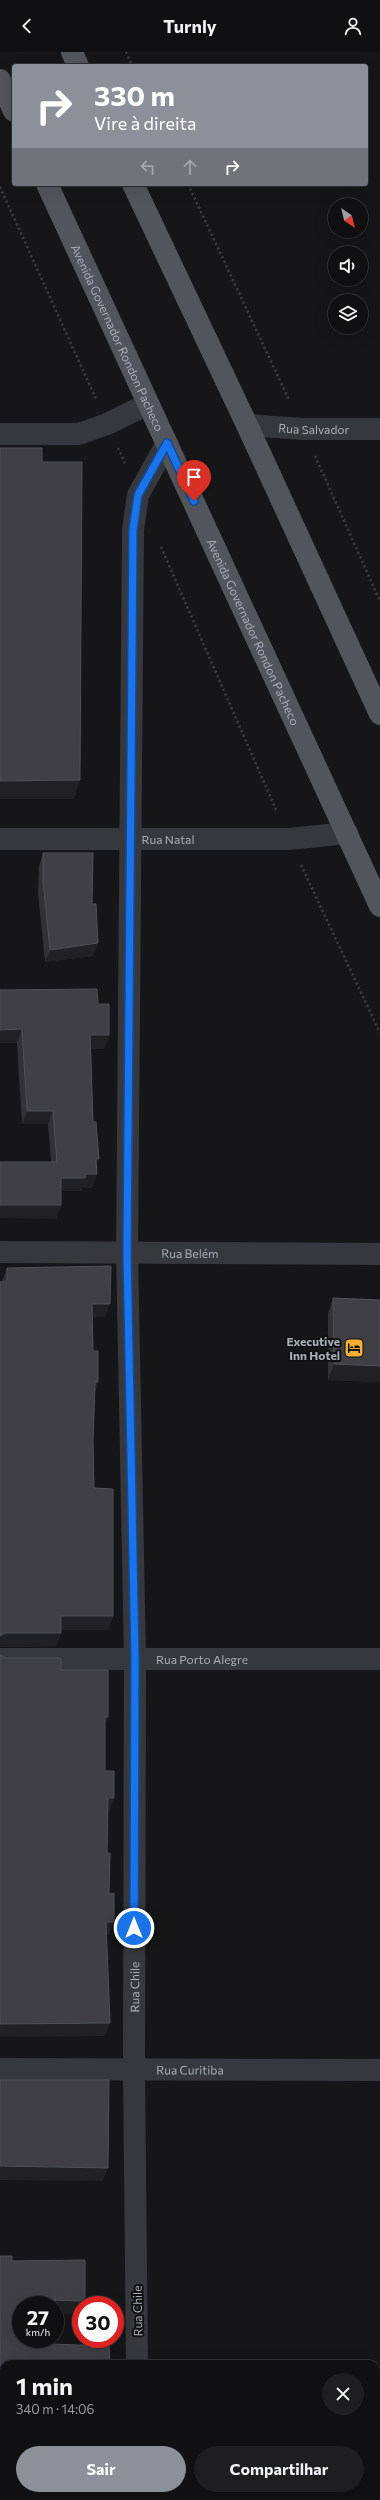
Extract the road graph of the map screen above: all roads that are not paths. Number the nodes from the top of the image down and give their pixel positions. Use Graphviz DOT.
graph roads {
  1 [pos="72,52"];
  2 [pos="77,64"];
  3 [pos="0,80"];
  4 [pos="12,107"];
  5 [pos="48,186"];
  6 [pos="134,186"];
  7 [pos="148,404"];
  8 [pos="248,425"];
  9 [pos="380,429"];
  10 [pos="0,434"];
  11 [pos="167,443"];
  12 [pos="380,714"];
  13 [pos="347,833"];
  14 [pos="0,838"];
  15 [pos="131,838"];
  16 [pos="380,906"];
  17 [pos="0,1252"];
  18 [pos="127,1252"];
  19 [pos="380,1254"];
  20 [pos="135,1658"];
  21 [pos="0,1659"];
  22 [pos="380,1660"];
  23 [pos="0,2069"];
  24 [pos="380,2070"];
  25 [pos="134,2071"];
  26 [pos="137,2360"];
  1 -- 2 [label="main road"];
  3 -- 4 [label="main road"];
  5 -- 7 [label="main road, Avenida Governador Rondon Pacheco"];
  6 -- 8 [label="main road"];
  7 -- 10 [label="street"];
  7 -- 11 [label="main road, Avenida Governador Rondon Pacheco"];
  8 -- 9 [label="street, Rua Salvador"];
  8 -- 12 [label="main road"];
  11 -- 13 [label="main road, Avenida Governador Rondon Pacheco"];
  11 -- 15 [label="street, Rua Chile"];
  13 -- 15 [label="street, Rua Natal"];
  13 -- 16 [label="main road, Avenida Governador Rondon Pacheco"];
  14 -- 15 [label="street, Rua Natal"];
  15 -- 18 [label="street, Rua Chile"];
  17 -- 18 [label="street, Rua Belém"];
  18 -- 19 [label="street, Rua Belém"];
  18 -- 20 [label="street, Rua Chile"];
  20 -- 21 [label="street, Rua Porto Alegre"];
  20 -- 22 [label="street, Rua Porto Alegre"];
  20 -- 25 [label="street, Rua Chile"];
  23 -- 25 [label="street, Rua Curitiba"];
  24 -- 25 [label="street, Rua Curitiba"];
  25 -- 26 [label="street, Rua Chile"];
}
